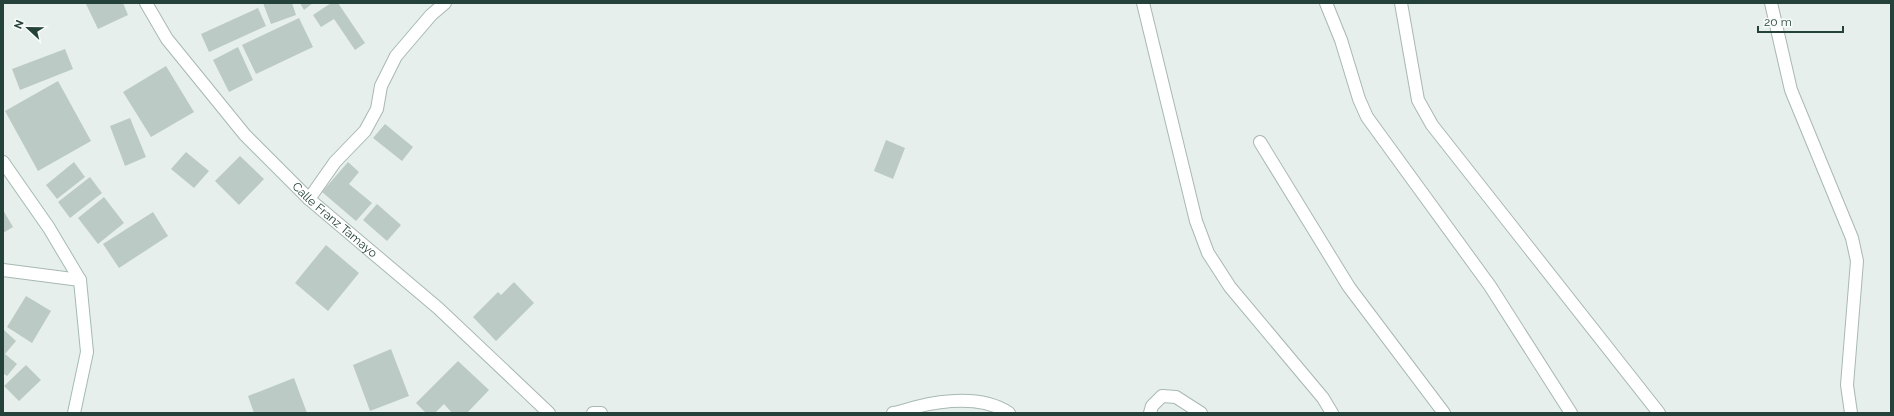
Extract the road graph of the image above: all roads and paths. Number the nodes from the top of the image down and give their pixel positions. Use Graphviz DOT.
graph roads {
  1 [pos="146,3"];
  2 [pos="445,3"];
  3 [pos="1143,3"];
  4 [pos="1326,3"];
  5 [pos="1401,3"];
  6 [pos="1771,3"];
  7 [pos="1260,142"];
  8 [pos="3,162"];
  9 [pos="309,199"];
  10 [pos="3,270"];
  11 [pos="80,280"];
  12 [pos="74,413"];
  13 [pos="549,413"];
  14 [pos="593,413"];
  15 [pos="601,413"];
  16 [pos="893,413"];
  17 [pos="1009,413"];
  18 [pos="1150,413"];
  19 [pos="1201,413"];
  20 [pos="1332,413"];
  21 [pos="1444,413"];
  22 [pos="1571,413"];
  23 [pos="1659,413"];
  24 [pos="1851,413"];
  1 -- 9 [label="street, Calle Franz Tamayo"];
  2 -- 9 [label="street"];
  3 -- 20 [label="street"];
  4 -- 22 [label="street"];
  5 -- 23 [label="street"];
  6 -- 24 [label="street"];
  7 -- 21 [label="street"];
  8 -- 11 [label="street"];
  9 -- 13 [label="street, Calle Franz Tamayo"];
  10 -- 11 [label="street"];
  11 -- 12 [label="street"];
  14 -- 15 [label="street"];
  16 -- 17 [label="street"];
  18 -- 19 [label="street"];
}
